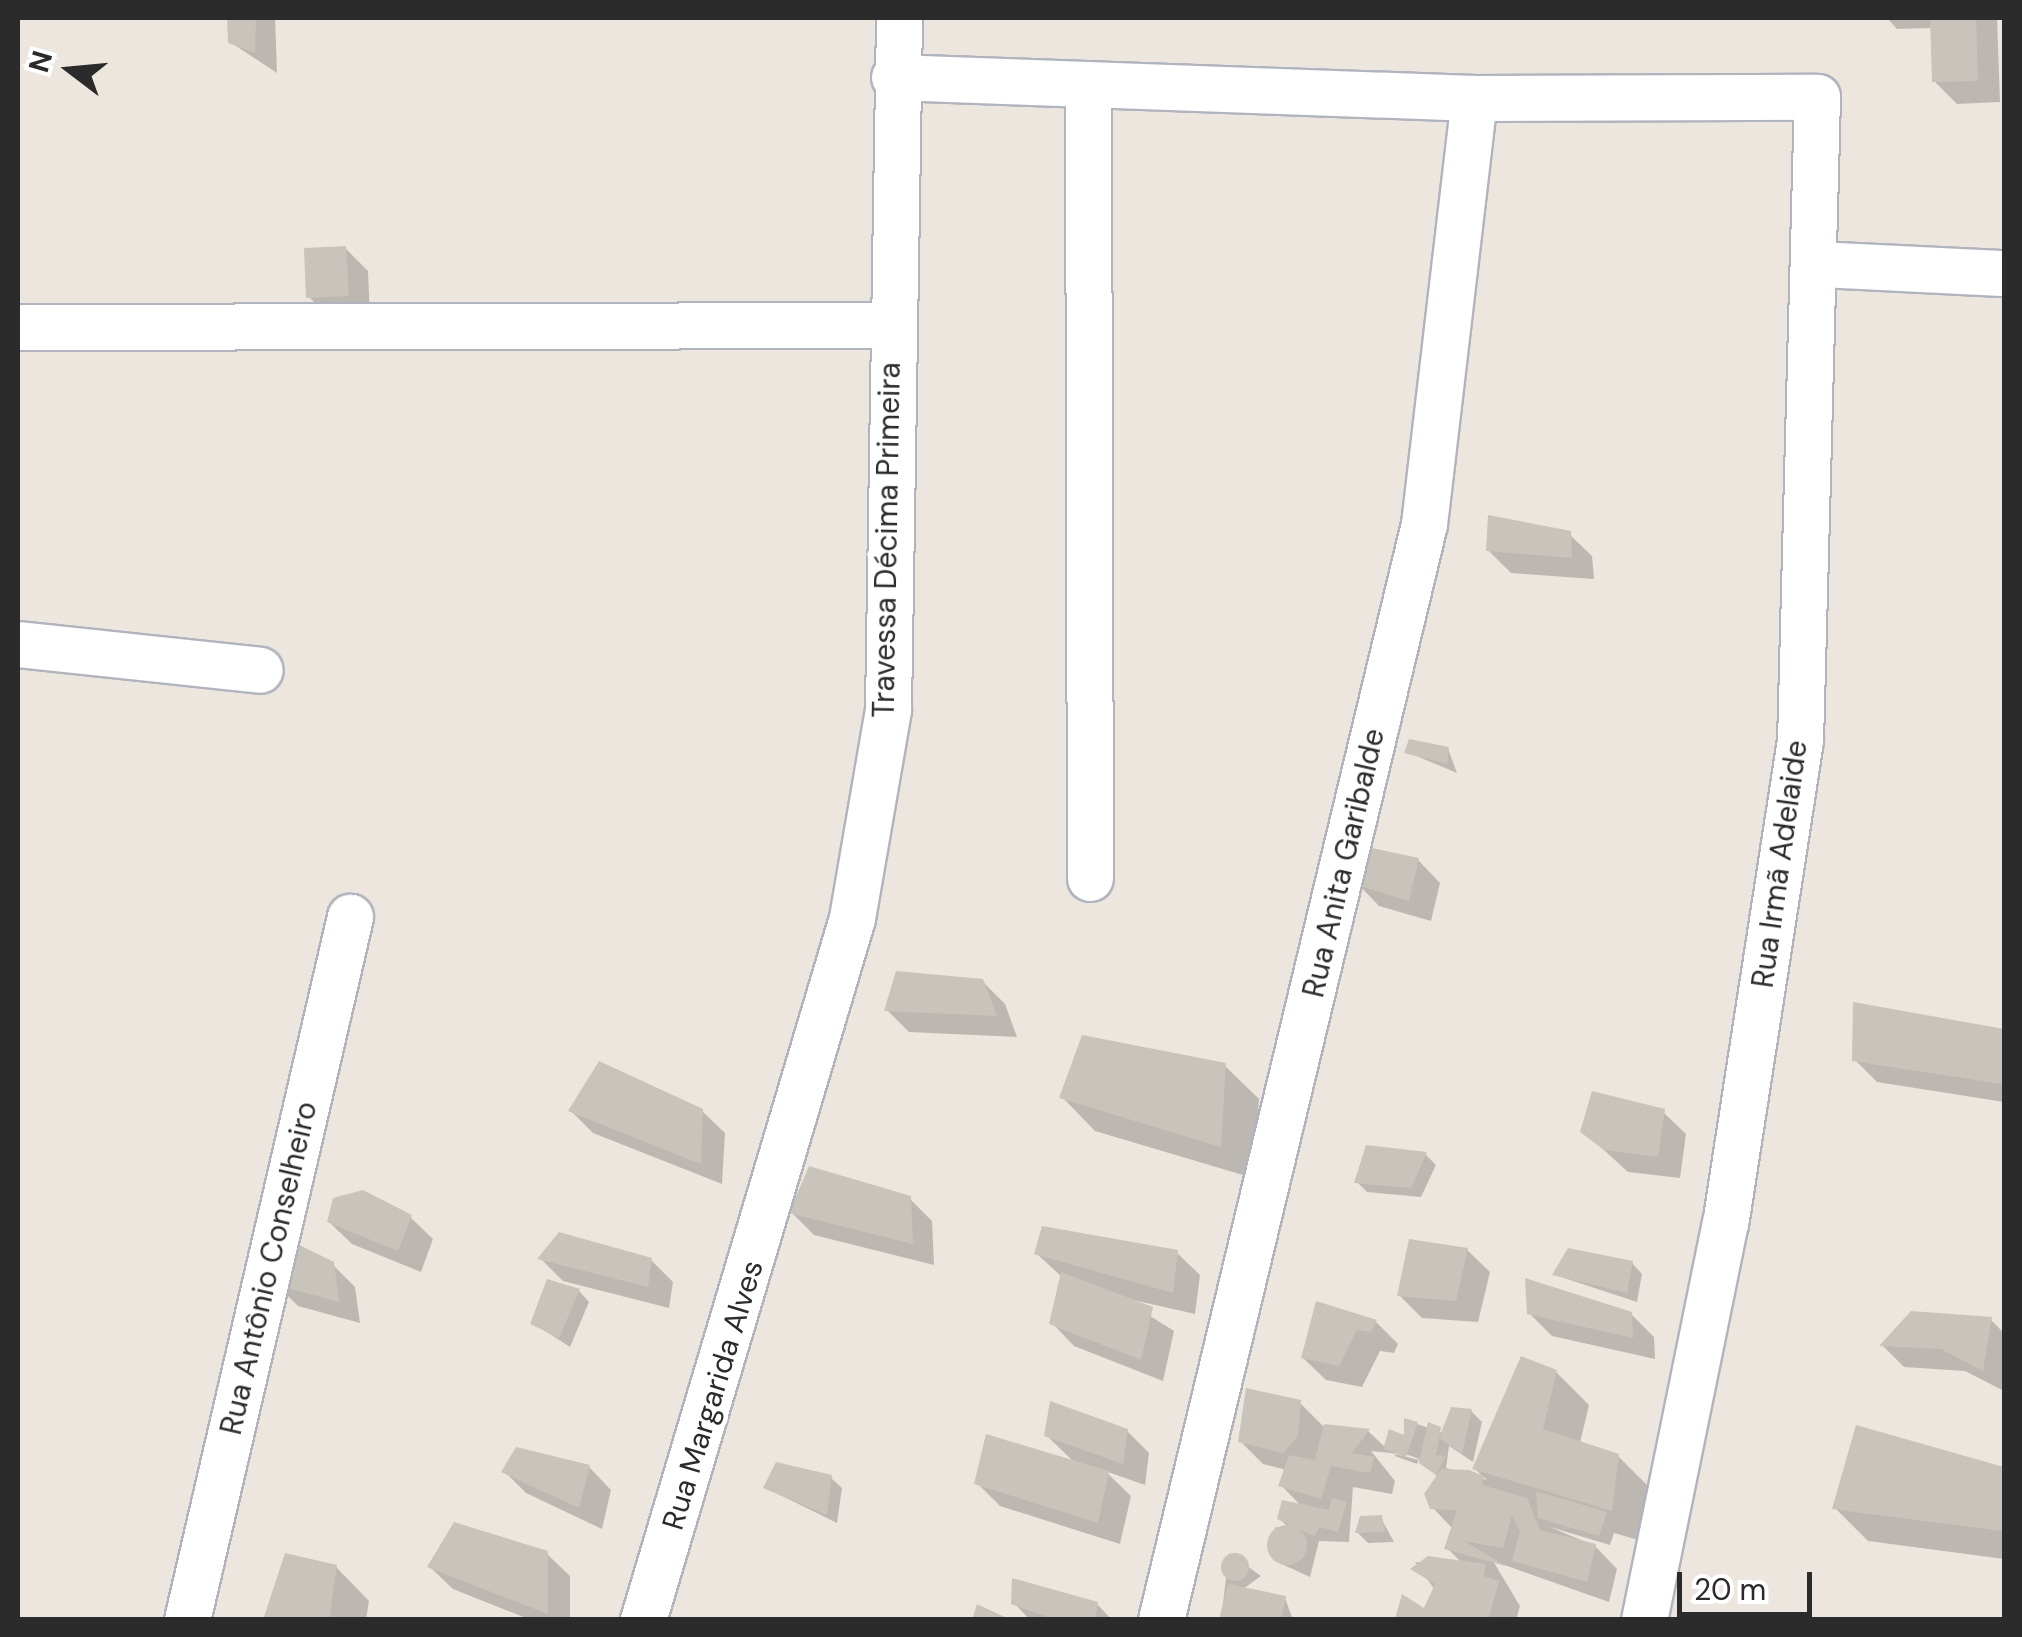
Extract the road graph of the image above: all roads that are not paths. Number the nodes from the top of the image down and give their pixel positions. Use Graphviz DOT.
graph roads {
  1 [pos="898,18"];
  2 [pos="894,78"];
  3 [pos="1088,84"];
  4 [pos="1474,98"];
  5 [pos="1818,264"];
  6 [pos="2004,273"];
  7 [pos="890,325"];
  8 [pos="18,327"];
  9 [pos="18,644"];
  10 [pos="260,670"];
  11 [pos="1090,878"];
  12 [pos="350,917"];
  13 [pos="784,1171"];
  14 [pos="187,1620"];
  15 [pos="643,1620"];
  16 [pos="1161,1620"];
  17 [pos="1644,1620"];
  1 -- 2 [label="street, Travessa Décima Primeira"];
  2 -- 3 [label="street"];
  2 -- 7 [label="street, Travessa Décima Primeira"];
  3 -- 4 [label="street"];
  3 -- 11 [label="street"];
  4 -- 5 [label="street, Rua Irmã Adelaide"];
  4 -- 16 [label="street, Rua Anita Garibalde"];
  5 -- 6 [label="street"];
  5 -- 17 [label="street, Rua Irmã Adelaide"];
  7 -- 8 [label="street"];
  7 -- 13 [label="street, Travessa Décima Primeira"];
  9 -- 10 [label="street"];
  12 -- 14 [label="street, Rua Antônio Conselheiro"];
  13 -- 15 [label="street, Rua Margarida Alves"];
}
